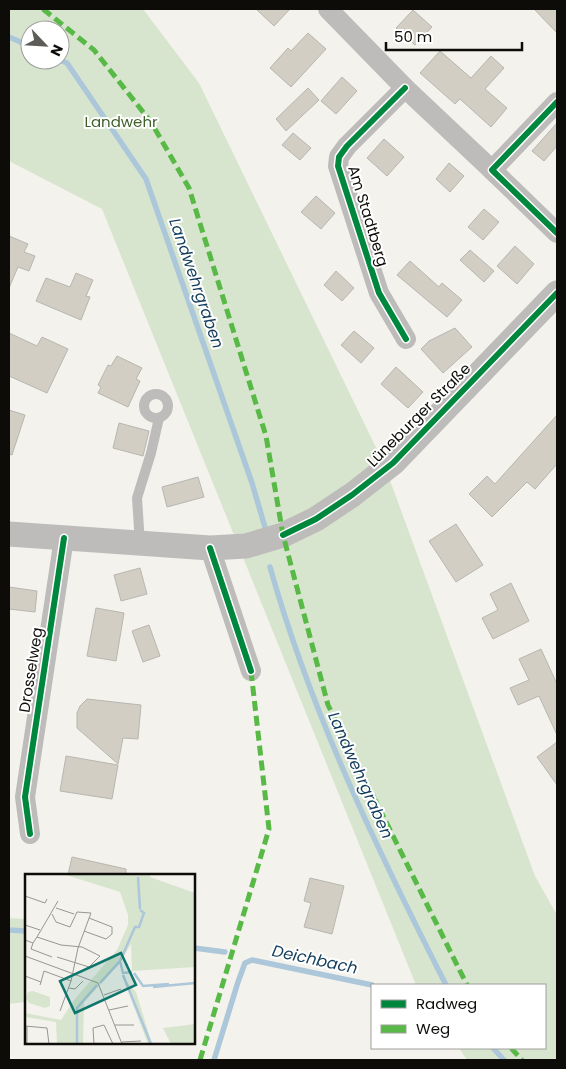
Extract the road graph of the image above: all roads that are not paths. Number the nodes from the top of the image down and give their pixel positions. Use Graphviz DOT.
graph roads {
  1 [pos="328,9"];
  2 [pos="405,88"];
  3 [pos="557,102"];
  4 [pos="492,170"];
  5 [pos="557,233"];
  6 [pos="557,293"];
  7 [pos="406,339"];
  8 [pos="159,418"];
  9 [pos="9,534"];
  10 [pos="64,538"];
  11 [pos="140,544"];
  12 [pos="210,548"];
  13 [pos="251,671"];
  14 [pos="30,834"];
  1 -- 2 [label="street"];
  2 -- 4 [label="street"];
  2 -- 7 [label="street, Am Stadtberg"];
  3 -- 4 [label="street"];
  4 -- 5 [label="street"];
  6 -- 12 [label="street, Lüneburger Straße"];
  8 -- 11 [label="lane"];
  9 -- 10 [label="street, Lüneburger Straße"];
  10 -- 11 [label="street, Lüneburger Straße"];
  10 -- 14 [label="street, Drosselweg"];
  11 -- 12 [label="street, Lüneburger Straße"];
  12 -- 13 [label="street"];
}
